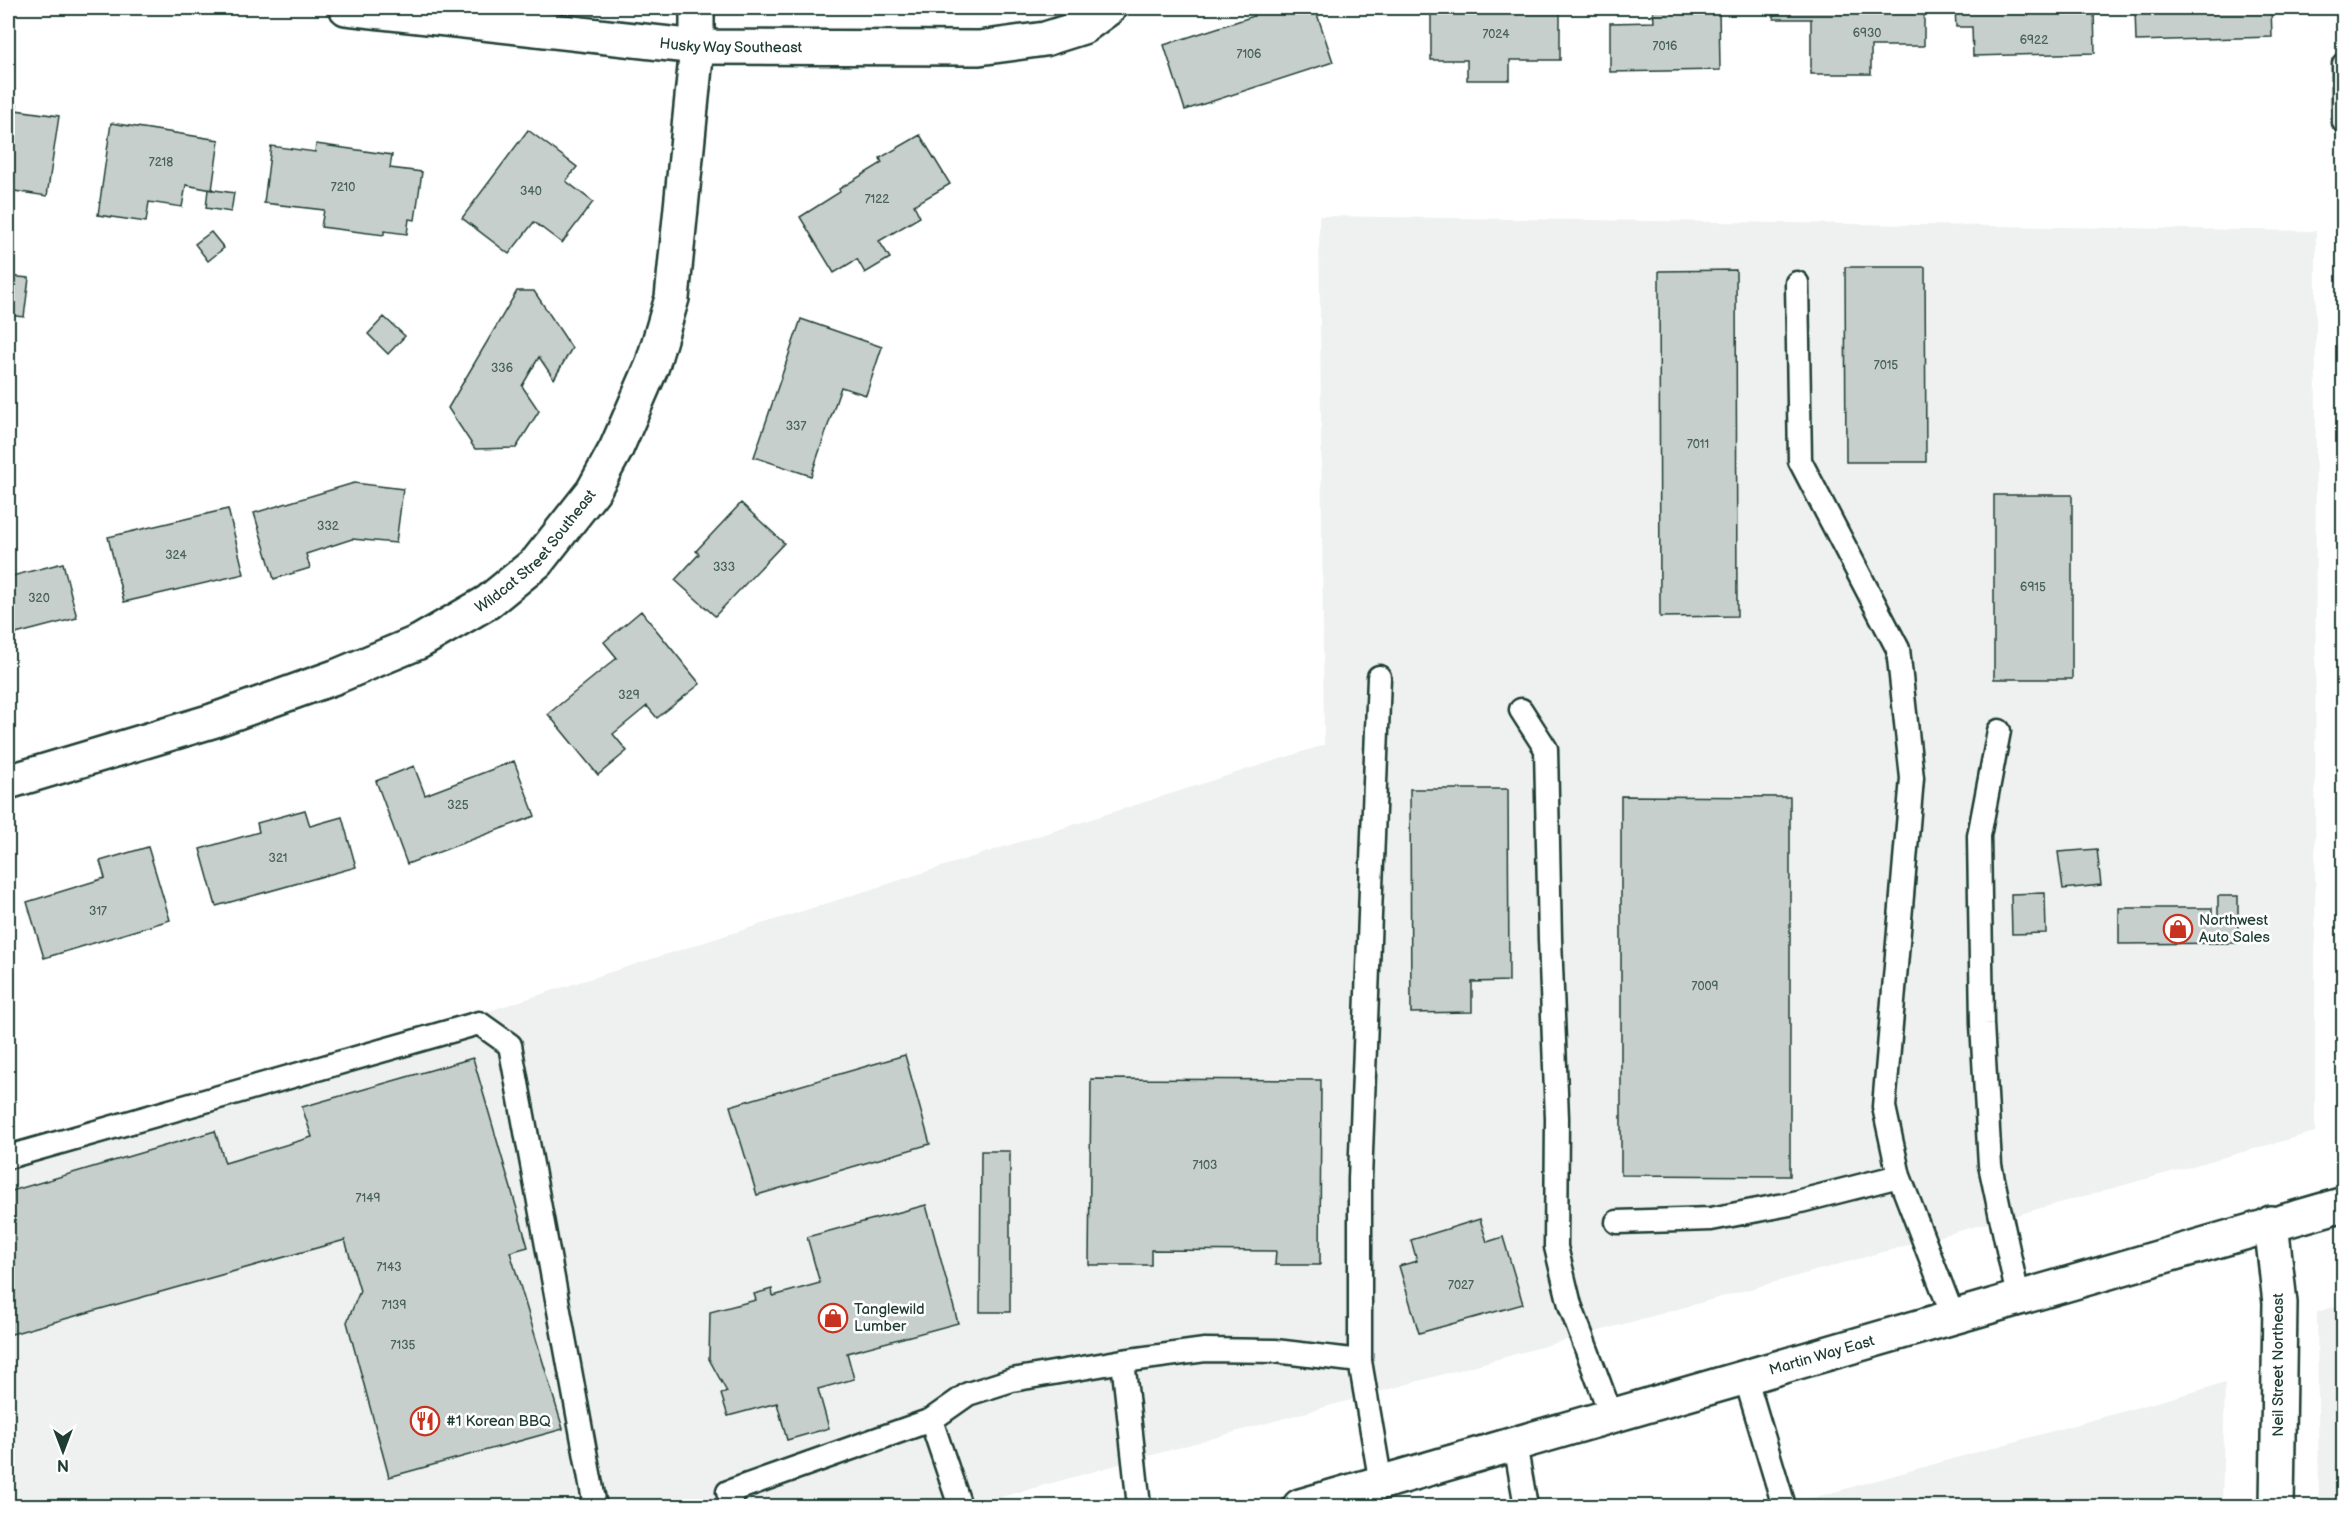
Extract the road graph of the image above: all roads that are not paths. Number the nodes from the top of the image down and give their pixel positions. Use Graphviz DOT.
graph roads {
  1 [pos="346,8"];
  2 [pos="697,8"];
  3 [pos="1109,8"];
  4 [pos="697,47"];
  5 [pos="2343,64"];
  6 [pos="2343,122"];
  7 [pos="1797,283"];
  8 [pos="1379,677"];
  9 [pos="1521,710"];
  10 [pos="1999,731"];
  11 [pos="8,782"];
  12 [pos="8,1157"];
  13 [pos="1899,1176"];
  14 [pos="2343,1204"];
  15 [pos="1617,1222"];
  16 [pos="2271,1223"];
  17 [pos="2018,1297"];
  18 [pos="1953,1316"];
  19 [pos="1123,1361"];
  20 [pos="1360,1361"];
  21 [pos="1745,1376"];
  22 [pos="1611,1415"];
  23 [pos="931,1420"];
  24 [pos="1515,1444"];
  25 [pos="1381,1484"];
  26 [pos="1321,1504"];
  27 [pos="595,1506"];
  28 [pos="733,1506"];
  29 [pos="960,1506"];
  30 [pos="1139,1506"];
  31 [pos="1526,1506"];
  32 [pos="1784,1506"];
  33 [pos="2277,1506"];
  1 -- 4 [label="street, Husky Way Southeast"];
  2 -- 4 [label="street, Wildcat Street Southeast"];
  3 -- 4 [label="street, Husky Way Southeast"];
  4 -- 11 [label="street, Wildcat Street Southeast"];
  5 -- 6 [label="lane"];
  7 -- 13 [label="lane"];
  8 -- 20 [label="lane"];
  9 -- 22 [label="lane"];
  10 -- 17 [label="lane"];
  12 -- 27 [label="lane"];
  13 -- 15 [label="lane"];
  13 -- 18 [label="lane"];
  14 -- 16 [label="street, Martin Way East"];
  16 -- 17 [label="street, Martin Way East"];
  16 -- 33 [label="street, Neil Street Northeast"];
  17 -- 18 [label="street, Martin Way East"];
  18 -- 21 [label="street, Martin Way East"];
  19 -- 20 [label="lane"];
  19 -- 23 [label="lane"];
  19 -- 30 [label="lane"];
  20 -- 25 [label="lane"];
  21 -- 22 [label="street, Martin Way East"];
  21 -- 32 [label="lane"];
  22 -- 24 [label="street, Martin Way East"];
  23 -- 28 [label="lane"];
  23 -- 29 [label="lane"];
  24 -- 25 [label="street, Martin Way East"];
  24 -- 31 [label="lane"];
  25 -- 26 [label="street, Martin Way East"];
}
